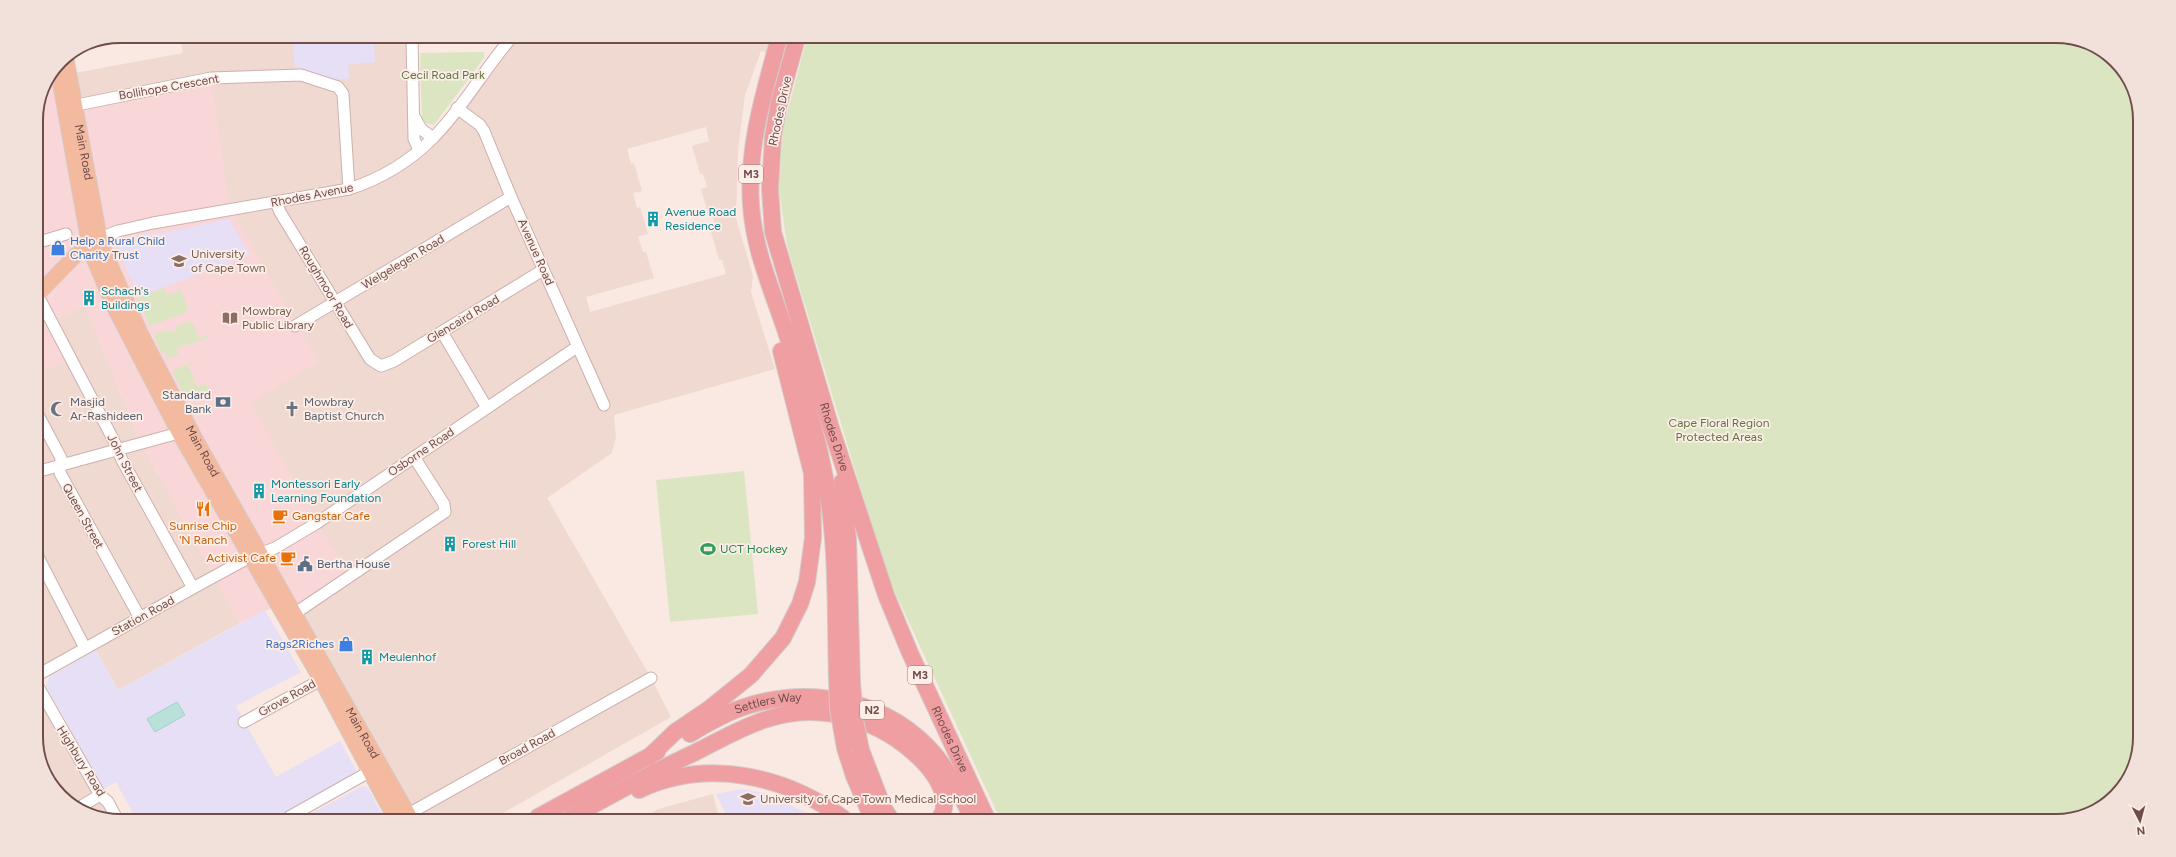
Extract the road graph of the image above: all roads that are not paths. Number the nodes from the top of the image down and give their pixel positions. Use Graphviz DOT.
graph roads {
  1 [pos="412,43"];
  2 [pos="507,43"];
  3 [pos="778,43"];
  4 [pos="796,43"];
  5 [pos="67,65"];
  6 [pos="59,73"];
  7 [pos="69,106"];
  8 [pos="457,108"];
  9 [pos="414,116"];
  10 [pos="433,138"];
  11 [pos="419,150"];
  12 [pos="349,189"];
  13 [pos="511,197"];
  14 [pos="276,202"];
  15 [pos="66,234"];
  16 [pos="43,241"];
  17 [pos="94,242"];
  18 [pos="543,270"];
  19 [pos="43,289"];
  20 [pos="771,293"];
  21 [pos="336,302"];
  22 [pos="43,307"];
  23 [pos="295,326"];
  24 [pos="442,332"];
  25 [pos="577,347"];
  26 [pos="381,366"];
  27 [pos="604,405"];
  28 [pos="487,408"];
  29 [pos="43,424"];
  30 [pos="831,428"];
  31 [pos="185,432"];
  32 [pos="118,451"];
  33 [pos="414,457"];
  34 [pos="60,466"];
  35 [pos="43,470"];
  36 [pos="256,555"];
  37 [pos="43,567"];
  38 [pos="193,588"];
  39 [pos="290,616"];
  40 [pos="140,618"];
  41 [pos="85,648"];
  42 [pos="43,672"];
  43 [pos="326,678"];
  44 [pos="651,678"];
  45 [pos="844,681"];
  46 [pos="43,695"];
  47 [pos="244,722"];
  48 [pos="649,757"];
  49 [pos="375,769"];
  50 [pos="859,790"];
  51 [pos="877,792"];
  52 [pos="100,795"];
  53 [pos="84,805"];
  54 [pos="115,813"];
  55 [pos="294,814"];
  56 [pos="403,814"];
  57 [pos="408,814"];
  58 [pos="545,814"];
  59 [pos="577,814"];
  60 [pos="594,814"];
  61 [pos="837,814"];
  62 [pos="870,814"];
  63 [pos="877,814"];
  64 [pos="887,814"];
  65 [pos="893,814"];
  66 [pos="942,814"];
  67 [pos="970,814"];
  68 [pos="985,814"];
  1 -- 9 [label="street"];
  2 -- 8 [label="street, Rhodes Avenue"];
  3 -- 20 [label="highway, Rhodes Drive / M3"];
  4 -- 30 [label="highway, Rhodes Drive / M3"];
  5 -- 7 [label="main road, Main Road"];
  6 -- 7 [label="main road, Main Road"];
  7 -- 12 [label="street, Bollihope Crescent"];
  7 -- 17 [label="main road, Main Road"];
  8 -- 10 [label="street, Rhodes Avenue"];
  8 -- 13 [label="street, Avenue Road"];
  9 -- 10 [label="street"];
  9 -- 11 [label="street"];
  10 -- 11 [label="street, Rhodes Avenue"];
  11 -- 12 [label="street, Rhodes Avenue"];
  12 -- 14 [label="street, Rhodes Avenue"];
  13 -- 18 [label="street, Avenue Road"];
  13 -- 21 [label="street, Welgelegen Road"];
  14 -- 17 [label="street, Rhodes Avenue"];
  14 -- 21 [label="street, Roughmoor Road"];
  15 -- 16 [label="street"];
  17 -- 19 [label="main road"];
  17 -- 31 [label="main road, Main Road"];
  18 -- 24 [label="street, Glencaird Road"];
  18 -- 25 [label="street, Avenue Road"];
  20 -- 45 [label="highway, Rhodes Drive / M3"];
  20 -- 48 [label="highway"];
  21 -- 23 [label="street, Welgelegen Road"];
  21 -- 26 [label="street, Roughmoor Road"];
  22 -- 32 [label="street, John Street"];
  24 -- 26 [label="street, Glencaird Road"];
  24 -- 28 [label="street"];
  25 -- 27 [label="street, Avenue Road"];
  25 -- 28 [label="street, Osborne Road"];
  28 -- 33 [label="street, Osborne Road"];
  29 -- 34 [label="street, Queen Street"];
  30 -- 45 [label="highway"];
  30 -- 68 [label="highway, Rhodes Drive / M3"];
  31 -- 32 [label="street"];
  31 -- 36 [label="main road, Main Road"];
  32 -- 34 [label="street"];
  32 -- 38 [label="street, John Street"];
  33 -- 36 [label="street, Osborne Road"];
  33 -- 39 [label="street"];
  34 -- 35 [label="street"];
  34 -- 40 [label="street, Queen Street"];
  36 -- 38 [label="street, Station Road"];
  36 -- 39 [label="main road, Main Road"];
  37 -- 41 [label="street"];
  38 -- 40 [label="street, Station Road"];
  39 -- 43 [label="main road, Main Road"];
  40 -- 41 [label="street, Station Road"];
  41 -- 42 [label="street, Station Road"];
  43 -- 47 [label="street, Grove Road"];
  43 -- 49 [label="main road, Main Road"];
  44 -- 57 [label="street, Broad Road"];
  45 -- 50 [label="highway, Rhodes Drive / M3, bridge"];
  45 -- 51 [label="highway, bridge"];
  46 -- 52 [label="street, Highbury Road"];
  48 -- 58 [label="highway, Settlers Way / N2"];
  48 -- 67 [label="highway, Settlers Way / N2"];
  49 -- 55 [label="street"];
  49 -- 56 [label="main road, Main Road"];
  50 -- 62 [label="highway, Rhodes Drive / M3"];
  50 -- 63 [label="highway"];
  51 -- 64 [label="highway"];
  51 -- 65 [label="highway"];
  52 -- 53 [label="street"];
  52 -- 54 [label="street, Highbury Road"];
  59 -- 66 [label="highway"];
  60 -- 61 [label="highway"];
}
